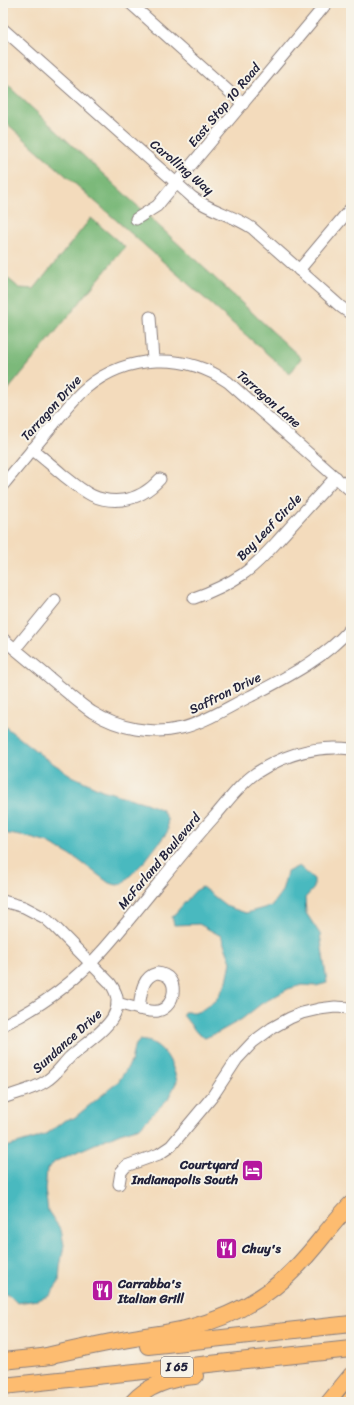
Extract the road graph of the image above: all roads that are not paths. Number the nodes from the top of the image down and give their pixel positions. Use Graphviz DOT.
graph roads {
  1 [pos="130,3"];
  2 [pos="327,3"];
  3 [pos="3,29"];
  4 [pos="243,104"];
  5 [pos="177,183"];
  6 [pos="351,208"];
  7 [pos="136,220"];
  8 [pos="299,270"];
  9 [pos="351,314"];
  10 [pos="150,317"];
  11 [pos="153,360"];
  12 [pos="32,449"];
  13 [pos="336,477"];
  14 [pos="160,479"];
  15 [pos="3,484"];
  16 [pos="351,491"];
  17 [pos="194,598"];
  18 [pos="55,600"];
  19 [pos="351,628"];
  20 [pos="3,639"];
  21 [pos="15,649"];
  22 [pos="351,749"];
  23 [pos="3,901"];
  24 [pos="90,963"];
  25 [pos="117,1003"];
  26 [pos="139,1008"];
  27 [pos="351,1008"];
  28 [pos="3,1025"];
  29 [pos="3,1098"];
  30 [pos="119,1184"];
  31 [pos="351,1204"];
  32 [pos="351,1324"];
  33 [pos="351,1349"];
  34 [pos="293,1355"];
  35 [pos="42,1357"];
  36 [pos="3,1361"];
  37 [pos="348,1378"];
  38 [pos="3,1386"];
  39 [pos="351,1398"];
  40 [pos="134,1402"];
  41 [pos="328,1402"];
  42 [pos="348,1402"];
  1 -- 4 [label="street"];
  2 -- 4 [label="street, East Stop 10 Road"];
  3 -- 5 [label="street, Carolling Way"];
  4 -- 5 [label="street, East Stop 10 Road"];
  5 -- 7 [label="street, East Stop 10 Road"];
  5 -- 8 [label="street, Carolling Way"];
  6 -- 8 [label="street"];
  8 -- 9 [label="street, Carolling Way"];
  10 -- 11 [label="street"];
  11 -- 12 [label="street, Tarragon Drive"];
  11 -- 13 [label="street, Tarragon Lane"];
  12 -- 14 [label="street"];
  12 -- 15 [label="street, Tarragon Drive"];
  13 -- 16 [label="street, Tarragon Lane"];
  13 -- 17 [label="street, Bay Leaf Circle"];
  18 -- 21 [label="street"];
  19 -- 21 [label="street, Saffron Drive"];
  20 -- 21 [label="street, Saffron Drive"];
  22 -- 24 [label="street, McFarland Boulevard"];
  23 -- 24 [label="street, Sundance Drive"];
  24 -- 25 [label="street, Sundance Drive"];
  24 -- 28 [label="street, McFarland Boulevard"];
  25 -- 26 [label="street, Sundance Drive"];
  25 -- 29 [label="street, Sundance Drive"];
  27 -- 30 [label="street"];
  31 -- 35 [label="highway"];
  32 -- 35 [label="highway, I 65"];
  33 -- 34 [label="highway, I 65"];
  34 -- 38 [label="highway, I 65"];
  34 -- 40 [label="highway"];
  35 -- 36 [label="highway, I 65"];
  37 -- 41 [label="main road"];
  39 -- 42 [label="main road"];
}
